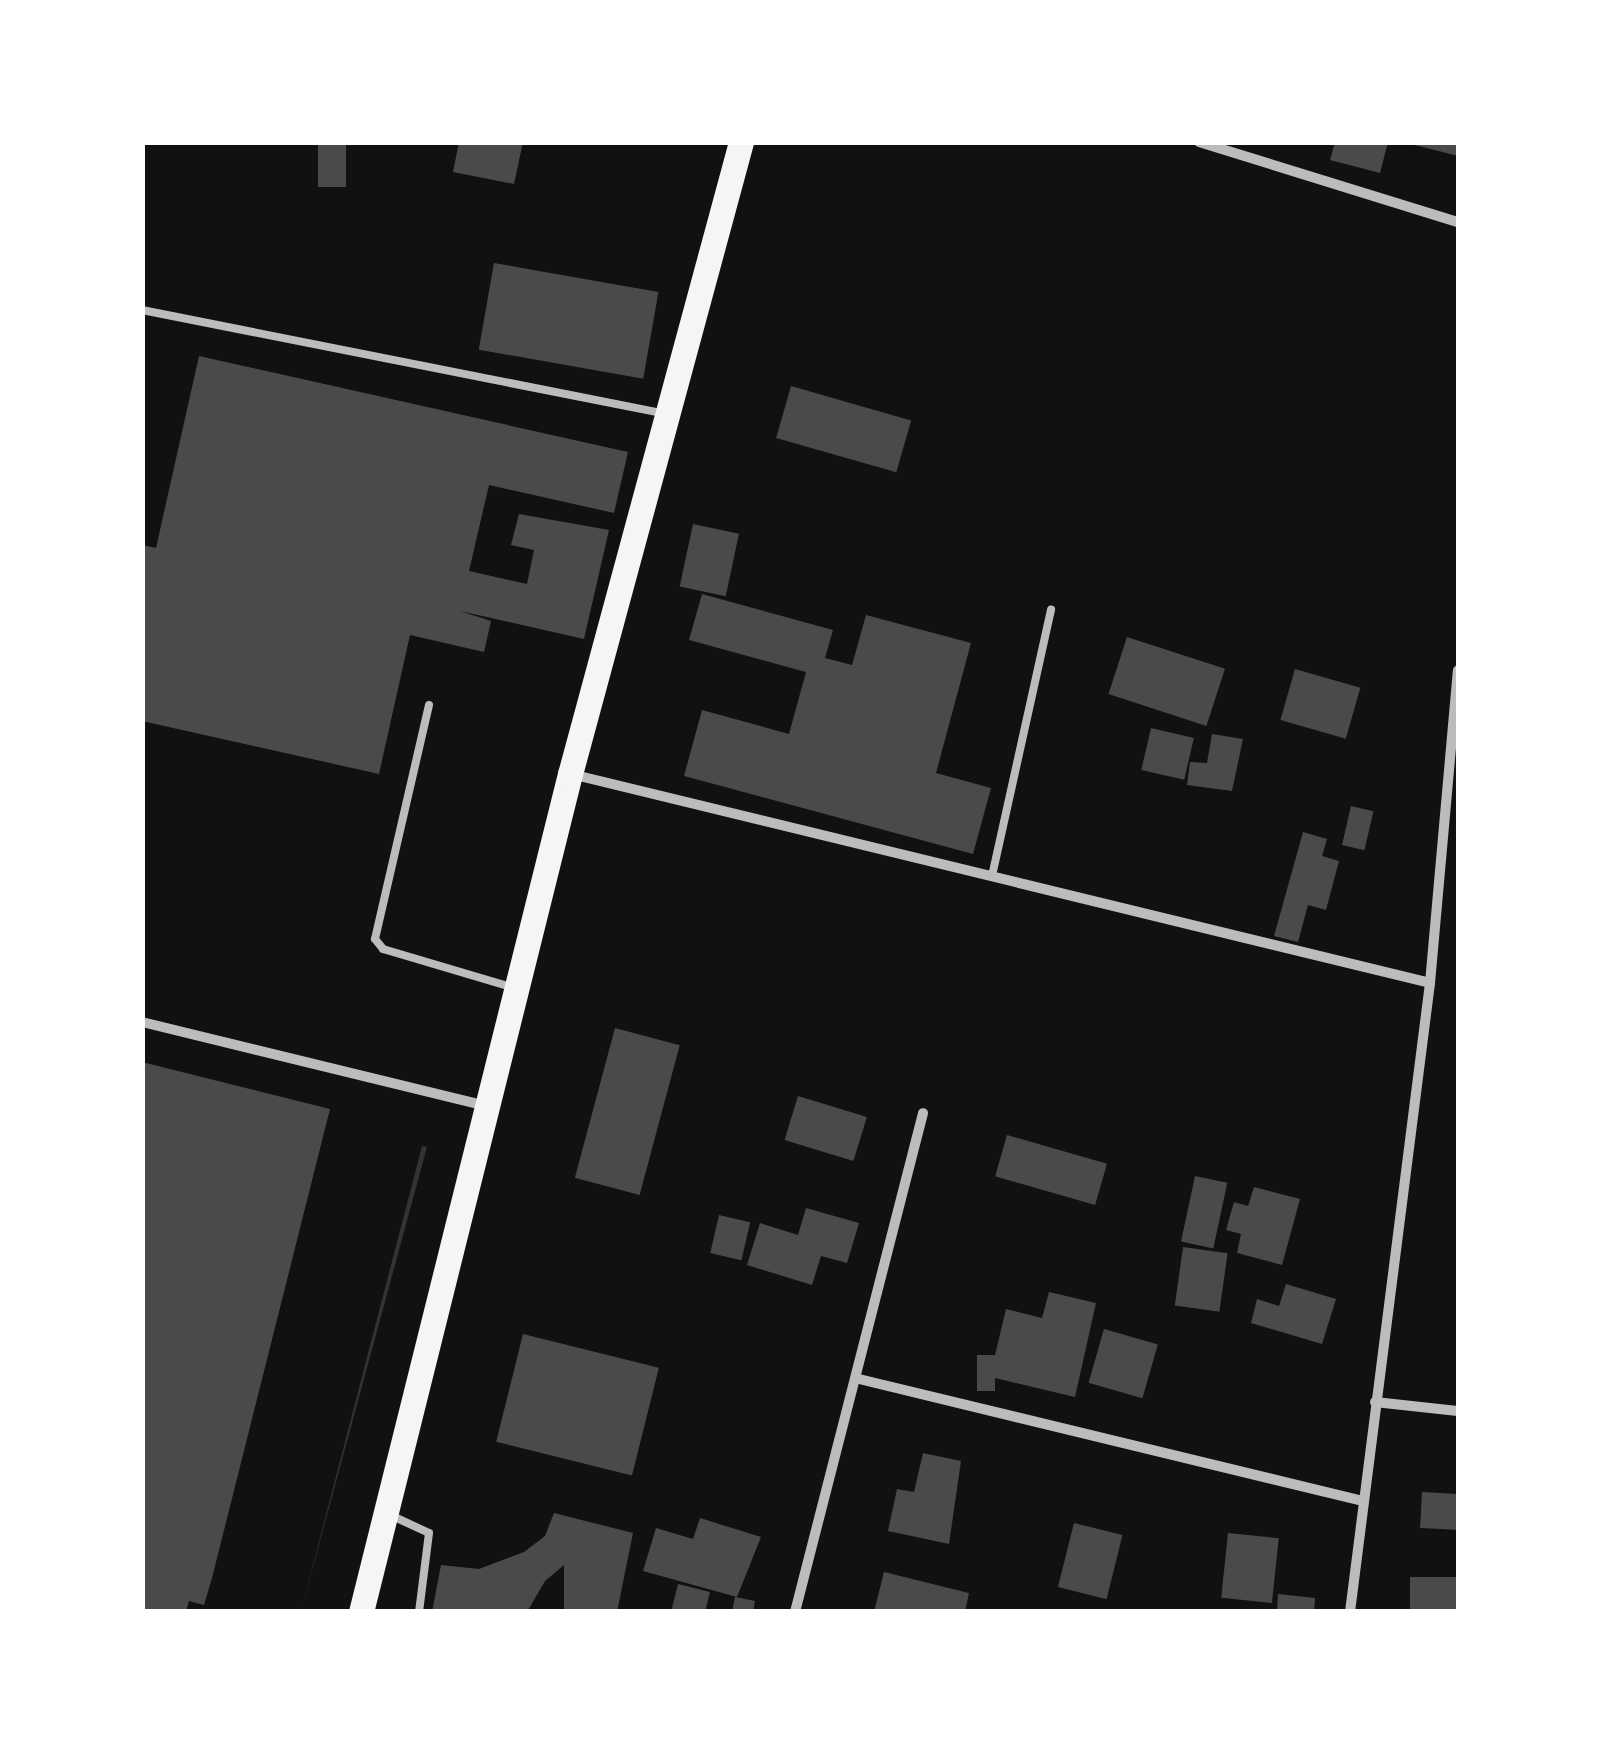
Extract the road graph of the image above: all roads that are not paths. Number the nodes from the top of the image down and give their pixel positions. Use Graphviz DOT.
graph roads {
  1 [pos="742,142"];
  2 [pos="1198,142"];
  3 [pos="1458,222"];
  4 [pos="142,310"];
  5 [pos="670,415"];
  6 [pos="1051,609"];
  7 [pos="1458,670"];
  8 [pos="429,705"];
  9 [pos="570,774"];
  10 [pos="992,876"];
  11 [pos="1430,983"];
  12 [pos="516,988"];
  13 [pos="142,1022"];
  14 [pos="486,1106"];
  15 [pos="922,1113"];
  16 [pos="859,1379"];
  17 [pos="1375,1402"];
  18 [pos="1458,1411"];
  19 [pos="1362,1501"];
  20 [pos="386,1513"];
  21 [pos="361,1612"];
  22 [pos="419,1612"];
  23 [pos="795,1612"];
  24 [pos="1350,1612"];
  1 -- 5 [label="main road"];
  2 -- 3 [label="street"];
  4 -- 5 [label="lane"];
  5 -- 9 [label="main road"];
  6 -- 10 [label="lane"];
  7 -- 11 [label="street"];
  8 -- 12 [label="lane"];
  9 -- 10 [label="street"];
  9 -- 12 [label="main road"];
  10 -- 11 [label="street"];
  11 -- 17 [label="street"];
  12 -- 14 [label="main road"];
  13 -- 14 [label="street"];
  14 -- 20 [label="main road"];
  15 -- 16 [label="street"];
  16 -- 19 [label="street"];
  16 -- 23 [label="street"];
  17 -- 18 [label="street"];
  17 -- 19 [label="street"];
  19 -- 24 [label="street"];
  20 -- 21 [label="main road"];
  20 -- 22 [label="lane"];
}
